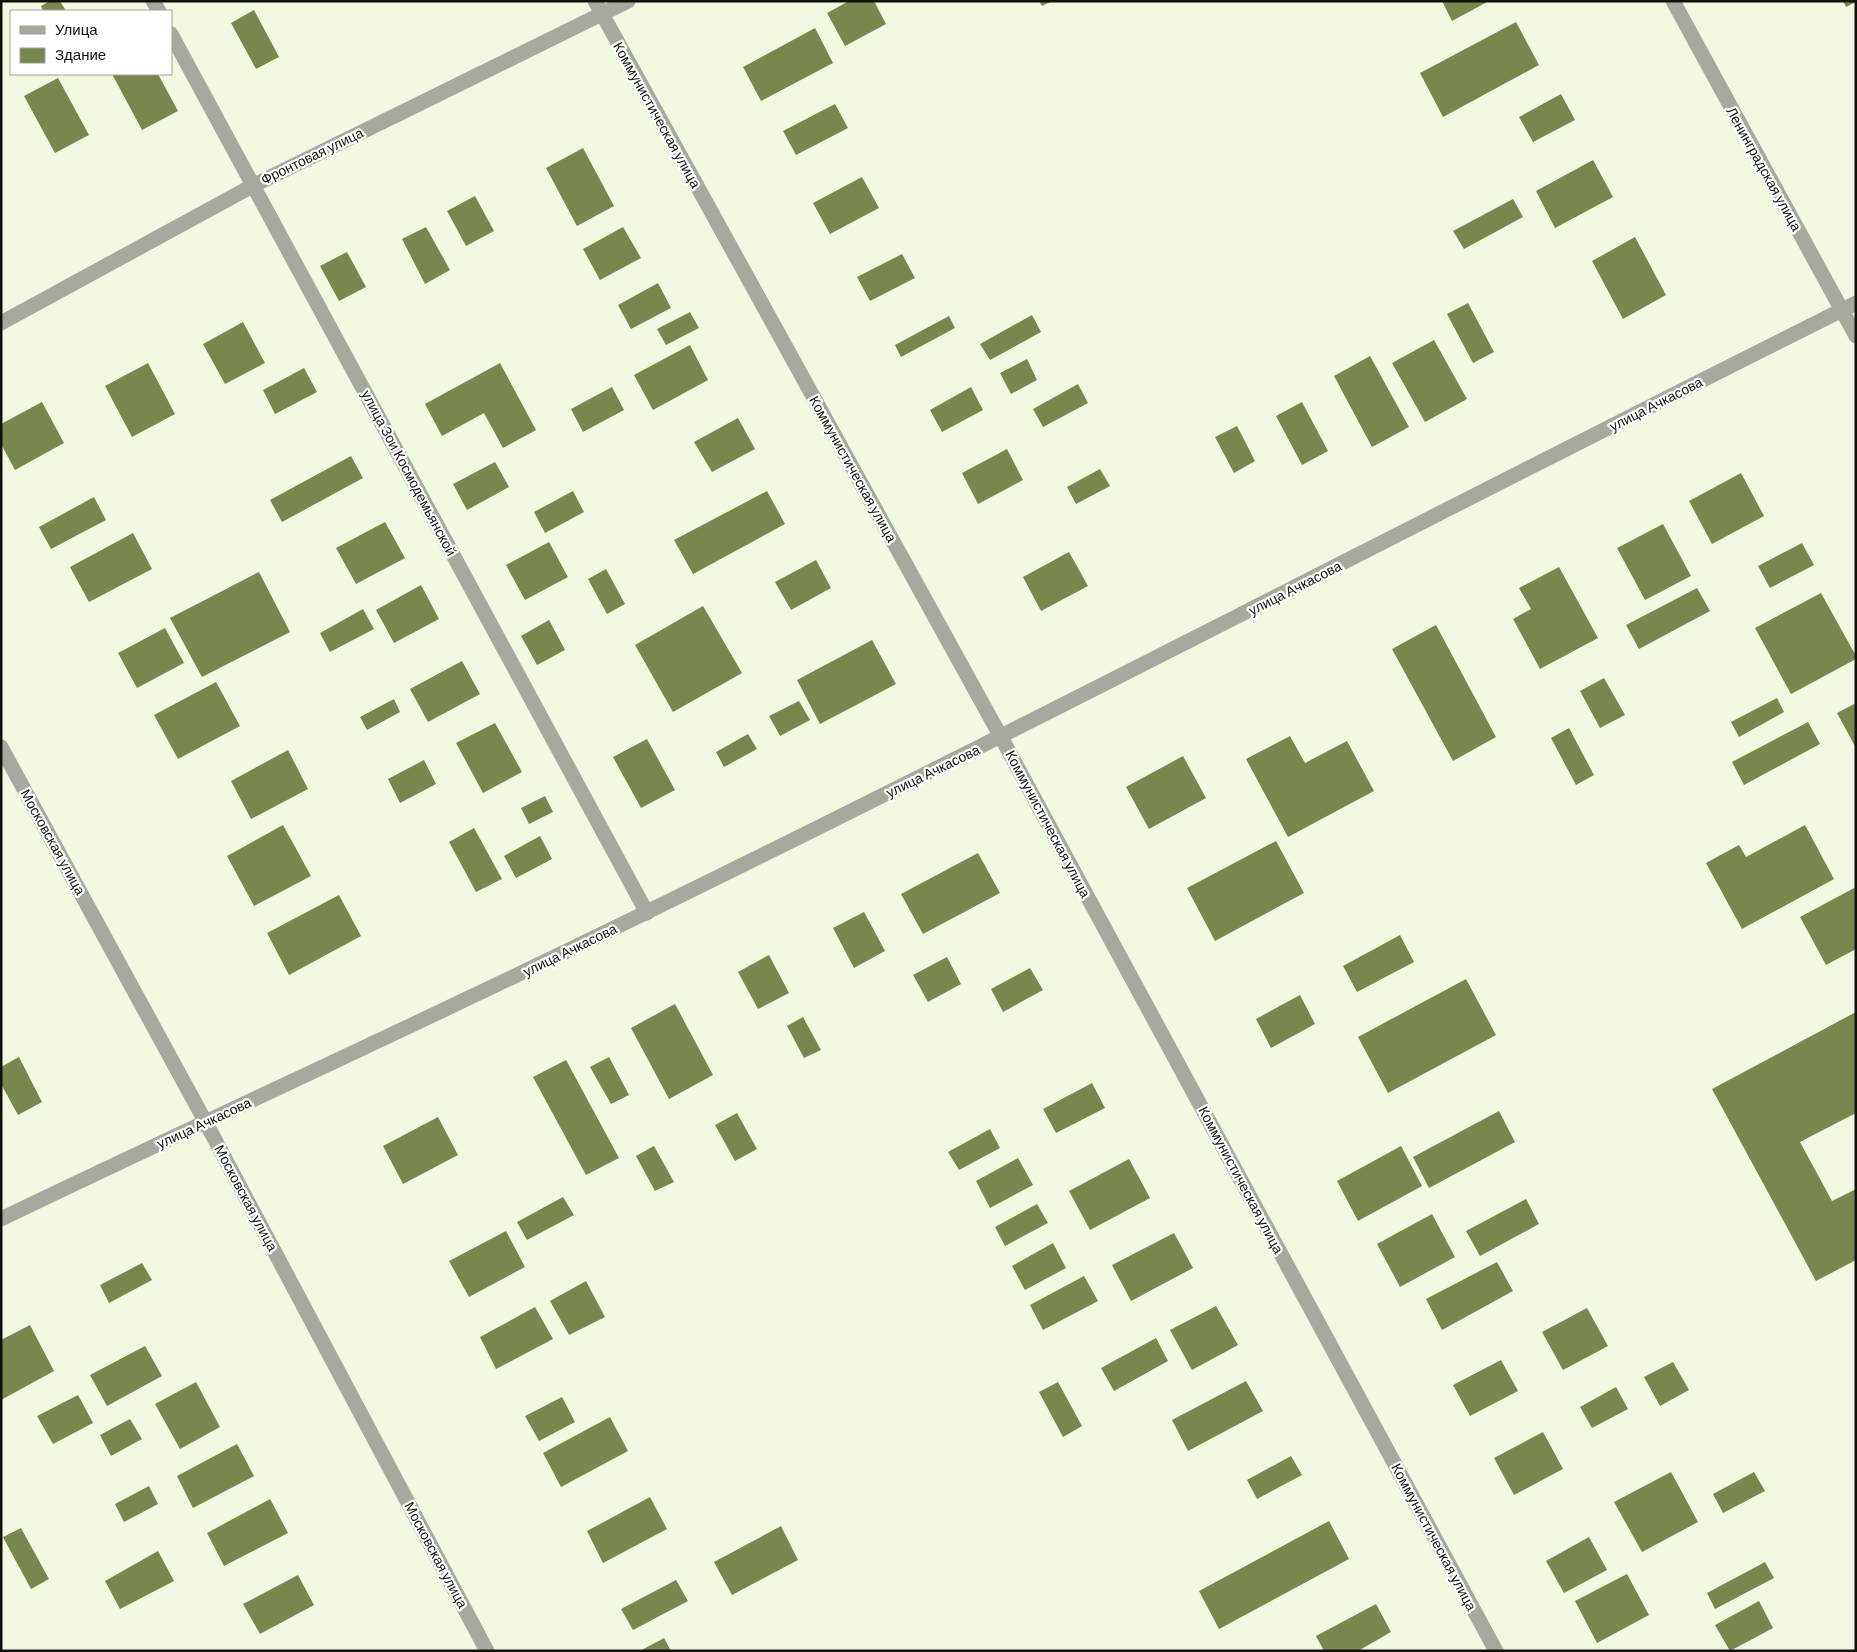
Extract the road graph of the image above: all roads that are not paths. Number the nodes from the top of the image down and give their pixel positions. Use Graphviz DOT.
graph roads {
  1 [pos="628,1"];
  2 [pos="1673,1"];
  3 [pos="598,8"];
  4 [pos="172,36"];
  5 [pos="254,184"];
  6 [pos="1856,303"];
  7 [pos="1842,310"];
  8 [pos="1,323"];
  9 [pos="1856,336"];
  10 [pos="1001,737"];
  11 [pos="4,757"];
  12 [pos="647,913"];
  13 [pos="205,1121"];
  14 [pos="1,1219"];
  15 [pos="487,1651"];
  16 [pos="1496,1651"];
  1 -- 3 [label="street, Фронтовая улица"];
  2 -- 7 [label="street, Ленинградская улица"];
  3 -- 5 [label="street, Фронтовая улица"];
  3 -- 10 [label="street, Коммунистическая улица"];
  4 -- 5 [label="street, улица Зои Космодемьянской"];
  5 -- 8 [label="street, Фронтовая улица"];
  5 -- 12 [label="street, улица Зои Космодемьянской"];
  6 -- 7 [label="street, улица Ачкасова"];
  7 -- 9 [label="street, Ленинградская улица"];
  7 -- 10 [label="street, улица Ачкасова"];
  10 -- 12 [label="street, улица Ачкасова"];
  10 -- 16 [label="street, Коммунистическая улица"];
  11 -- 13 [label="street, Московская улица"];
  12 -- 13 [label="street, улица Ачкасова"];
  13 -- 14 [label="street, улица Ачкасова"];
  13 -- 15 [label="street, Московская улица"];
}
